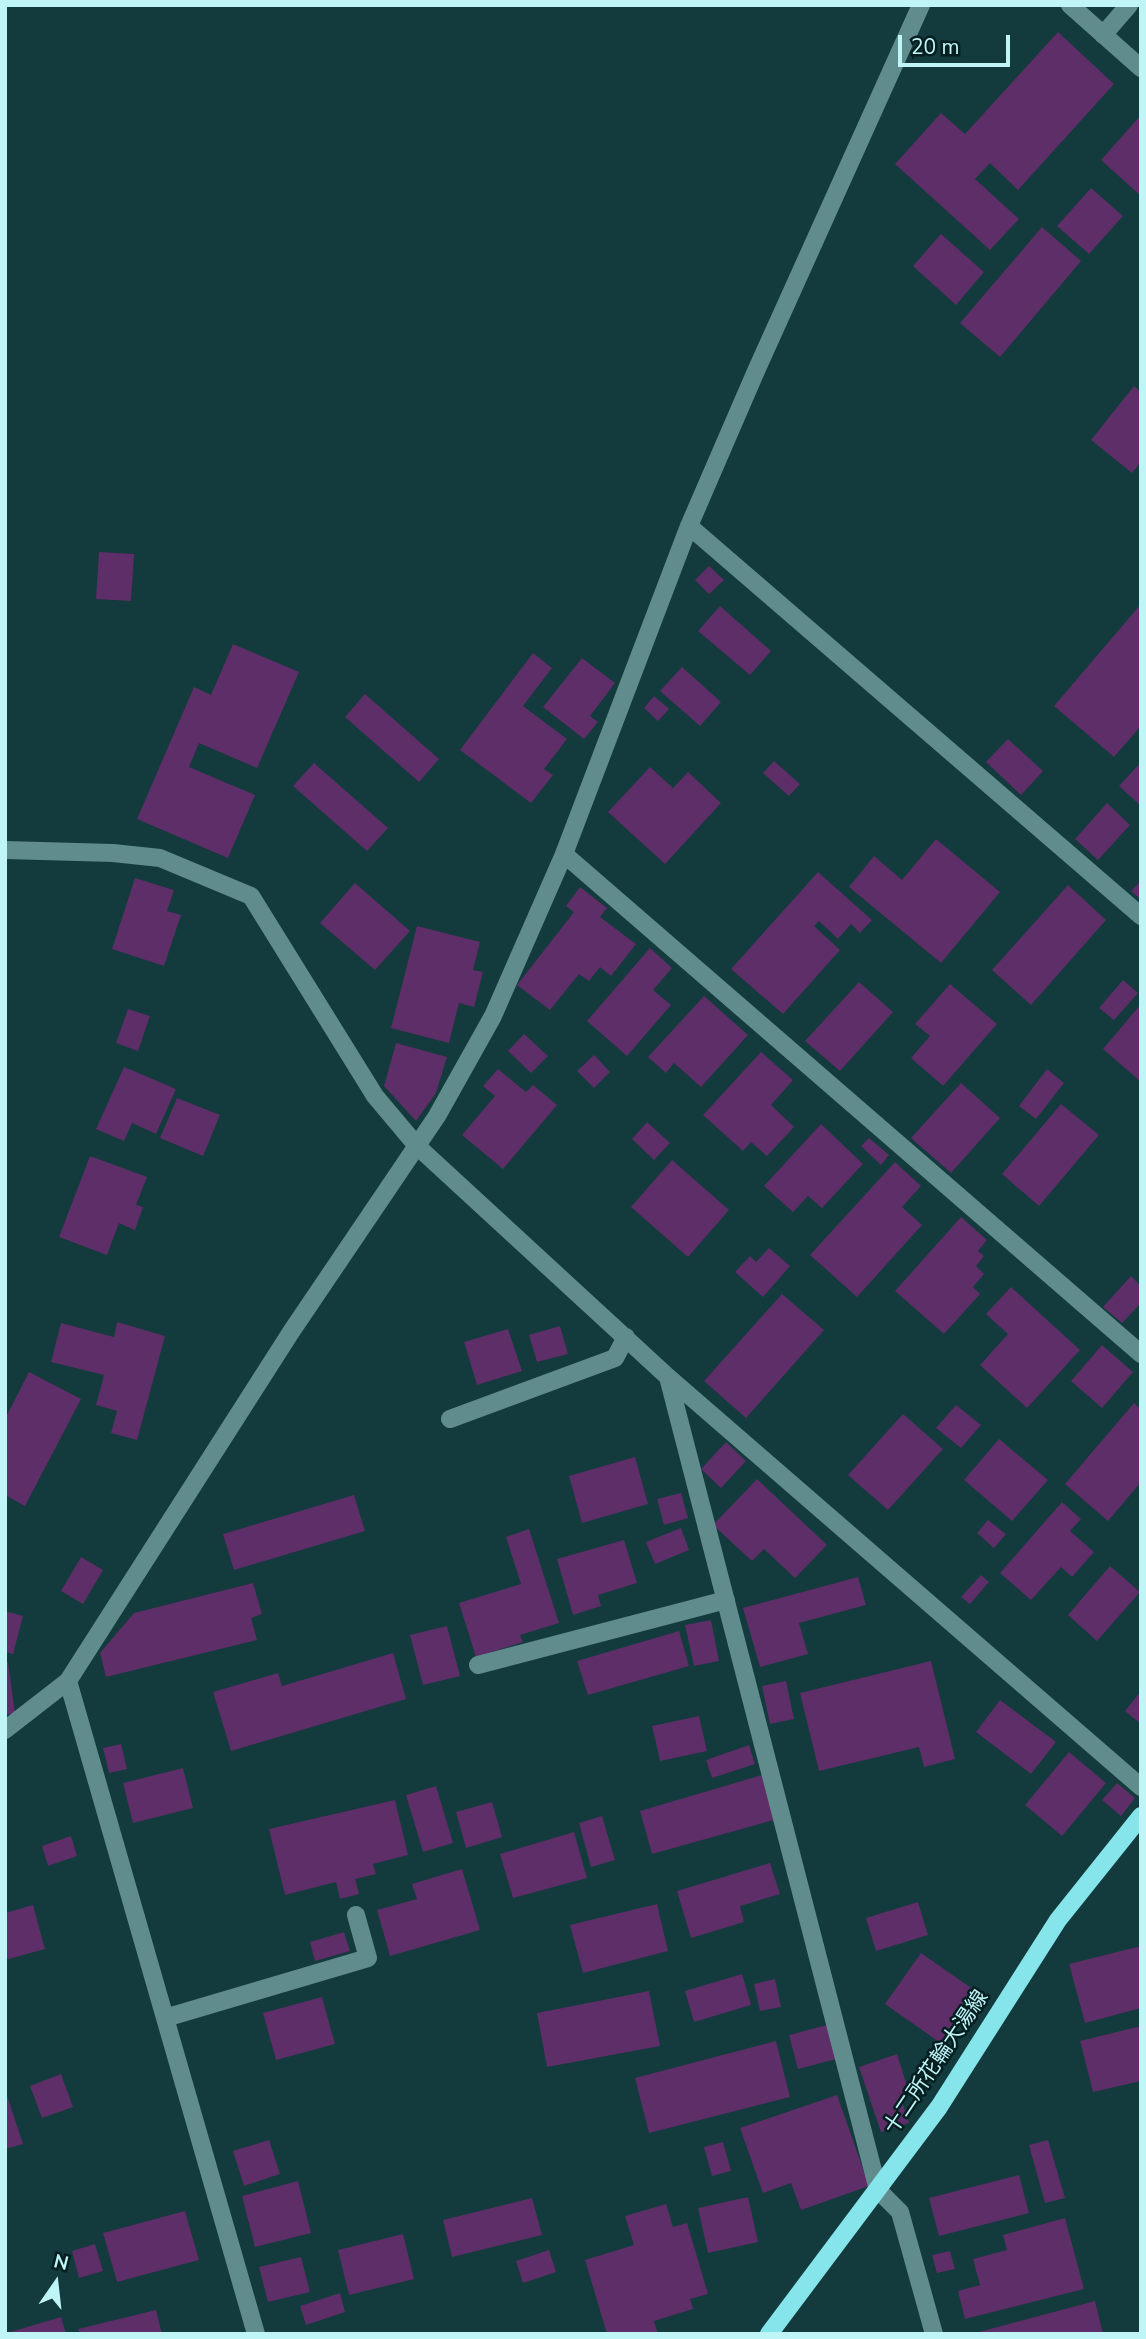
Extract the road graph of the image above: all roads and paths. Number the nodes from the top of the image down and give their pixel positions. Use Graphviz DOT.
graph roads {
  1 [pos="921,5"];
  2 [pos="1070,5"];
  3 [pos="1129,5"];
  4 [pos="1103,35"];
  5 [pos="1141,68"];
  6 [pos="689,526"];
  7 [pos="5,850"];
  8 [pos="564,854"];
  9 [pos="1141,915"];
  10 [pos="417,1146"];
  11 [pos="626,1337"];
  12 [pos="1141,1354"];
  13 [pos="668,1377"];
  14 [pos="450,1419"];
  15 [pos="726,1600"];
  16 [pos="478,1665"];
  17 [pos="68,1681"];
  18 [pos="5,1730"];
  19 [pos="1141,1787"];
  20 [pos="1141,1816"];
  21 [pos="356,1915"];
  22 [pos="165,2018"];
  23 [pos="878,2190"];
  24 [pos="256,2334"];
  25 [pos="769,2334"];
  26 [pos="934,2334"];
  1 -- 6 [label="street"];
  2 -- 4 [label="street"];
  3 -- 4 [label="street"];
  4 -- 5 [label="street"];
  6 -- 8 [label="street"];
  6 -- 9 [label="street"];
  7 -- 10 [label="street"];
  8 -- 10 [label="street"];
  8 -- 12 [label="street"];
  10 -- 11 [label="street"];
  10 -- 17 [label="street"];
  11 -- 13 [label="street"];
  11 -- 14 [label="street"];
  13 -- 15 [label="street"];
  13 -- 19 [label="street"];
  15 -- 16 [label="street"];
  15 -- 23 [label="street"];
  17 -- 18 [label="street"];
  17 -- 22 [label="street"];
  20 -- 23 [label="main road, 十二所花輪大湯線"];
  21 -- 22 [label="street"];
  22 -- 24 [label="street"];
  23 -- 25 [label="main road, 十二所花輪大湯線"];
  23 -- 26 [label="street"];
}
